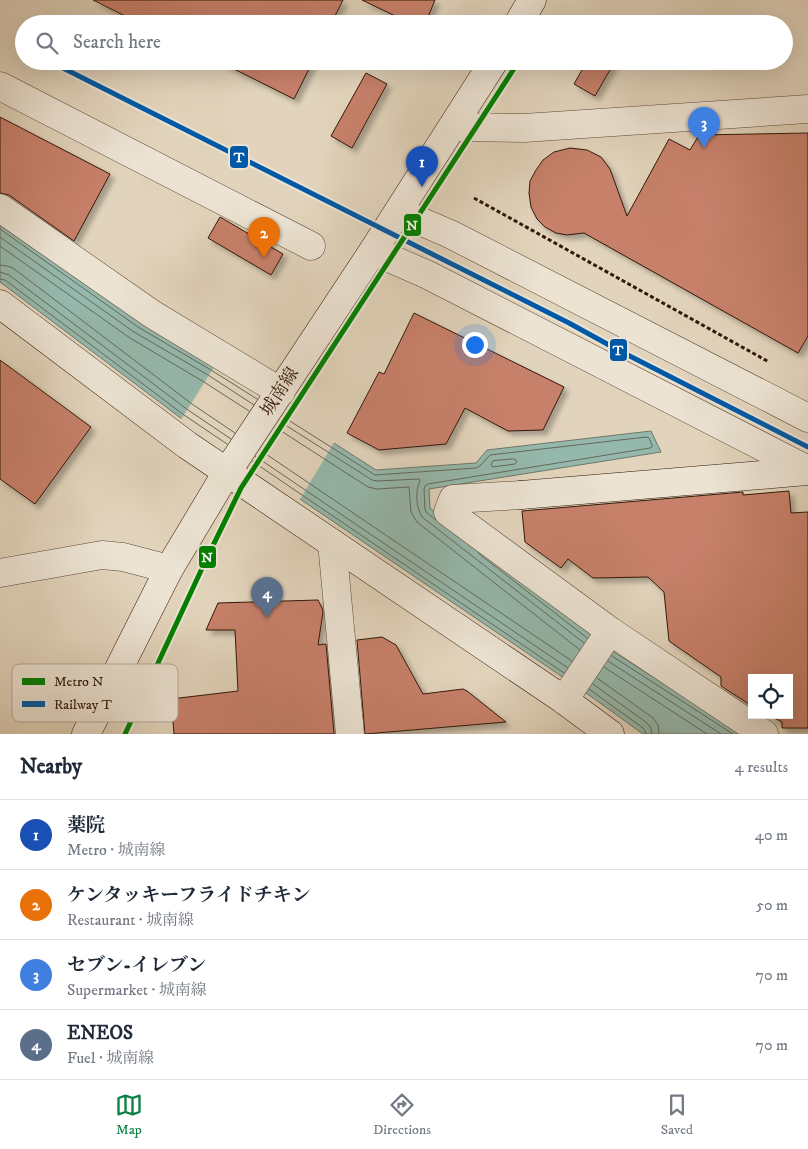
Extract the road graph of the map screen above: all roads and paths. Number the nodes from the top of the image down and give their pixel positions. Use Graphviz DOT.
graph roads {
  1 [pos="532,0"];
  2 [pos="523,15"];
  3 [pos="488,70"];
  4 [pos="0,86"];
  5 [pos="808,108"];
  6 [pos="453,127"];
  7 [pos="474,198"];
  8 [pos="0,208"];
  9 [pos="399,212"];
  10 [pos="310,246"];
  11 [pos="373,251"];
  12 [pos="0,304"];
  13 [pos="774,364"];
  14 [pos="278,396"];
  15 [pos="808,418"];
  16 [pos="232,465"];
  17 [pos="808,470"];
  18 [pos="332,543"];
  19 [pos="169,569"];
  20 [pos="0,573"];
  21 [pos="608,634"];
  22 [pos="121,664"];
  23 [pos="568,694"];
  24 [pos="92,722"];
  25 [pos="86,734"];
  26 [pos="350,734"];
  27 [pos="610,734"];
  28 [pos="764,734"];
  1 -- 2 [label="street"];
  3 -- 6 [label="street, 城南線"];
  4 -- 10 [label="street"];
  5 -- 6 [label="street"];
  6 -- 9 [label="street, 城南線"];
  7 -- 13 [label="path"];
  8 -- 14 [label="street"];
  9 -- 11 [label="street, 城南線"];
  9 -- 15 [label="street"];
  11 -- 14 [label="street, 城南線"];
  11 -- 17 [label="street"];
  12 -- 16 [label="street"];
  14 -- 16 [label="street, 城南線"];
  16 -- 18 [label="street"];
  16 -- 19 [label="street, 城南線"];
  17 -- 21 [label="street"];
  18 -- 23 [label="street"];
  18 -- 26 [label="street"];
  19 -- 20 [label="street"];
  19 -- 22 [label="street, 城南線"];
  21 -- 23 [label="street"];
  21 -- 28 [label="street"];
  23 -- 27 [label="street"];
  24 -- 25 [label="street, 城南線"];
}
